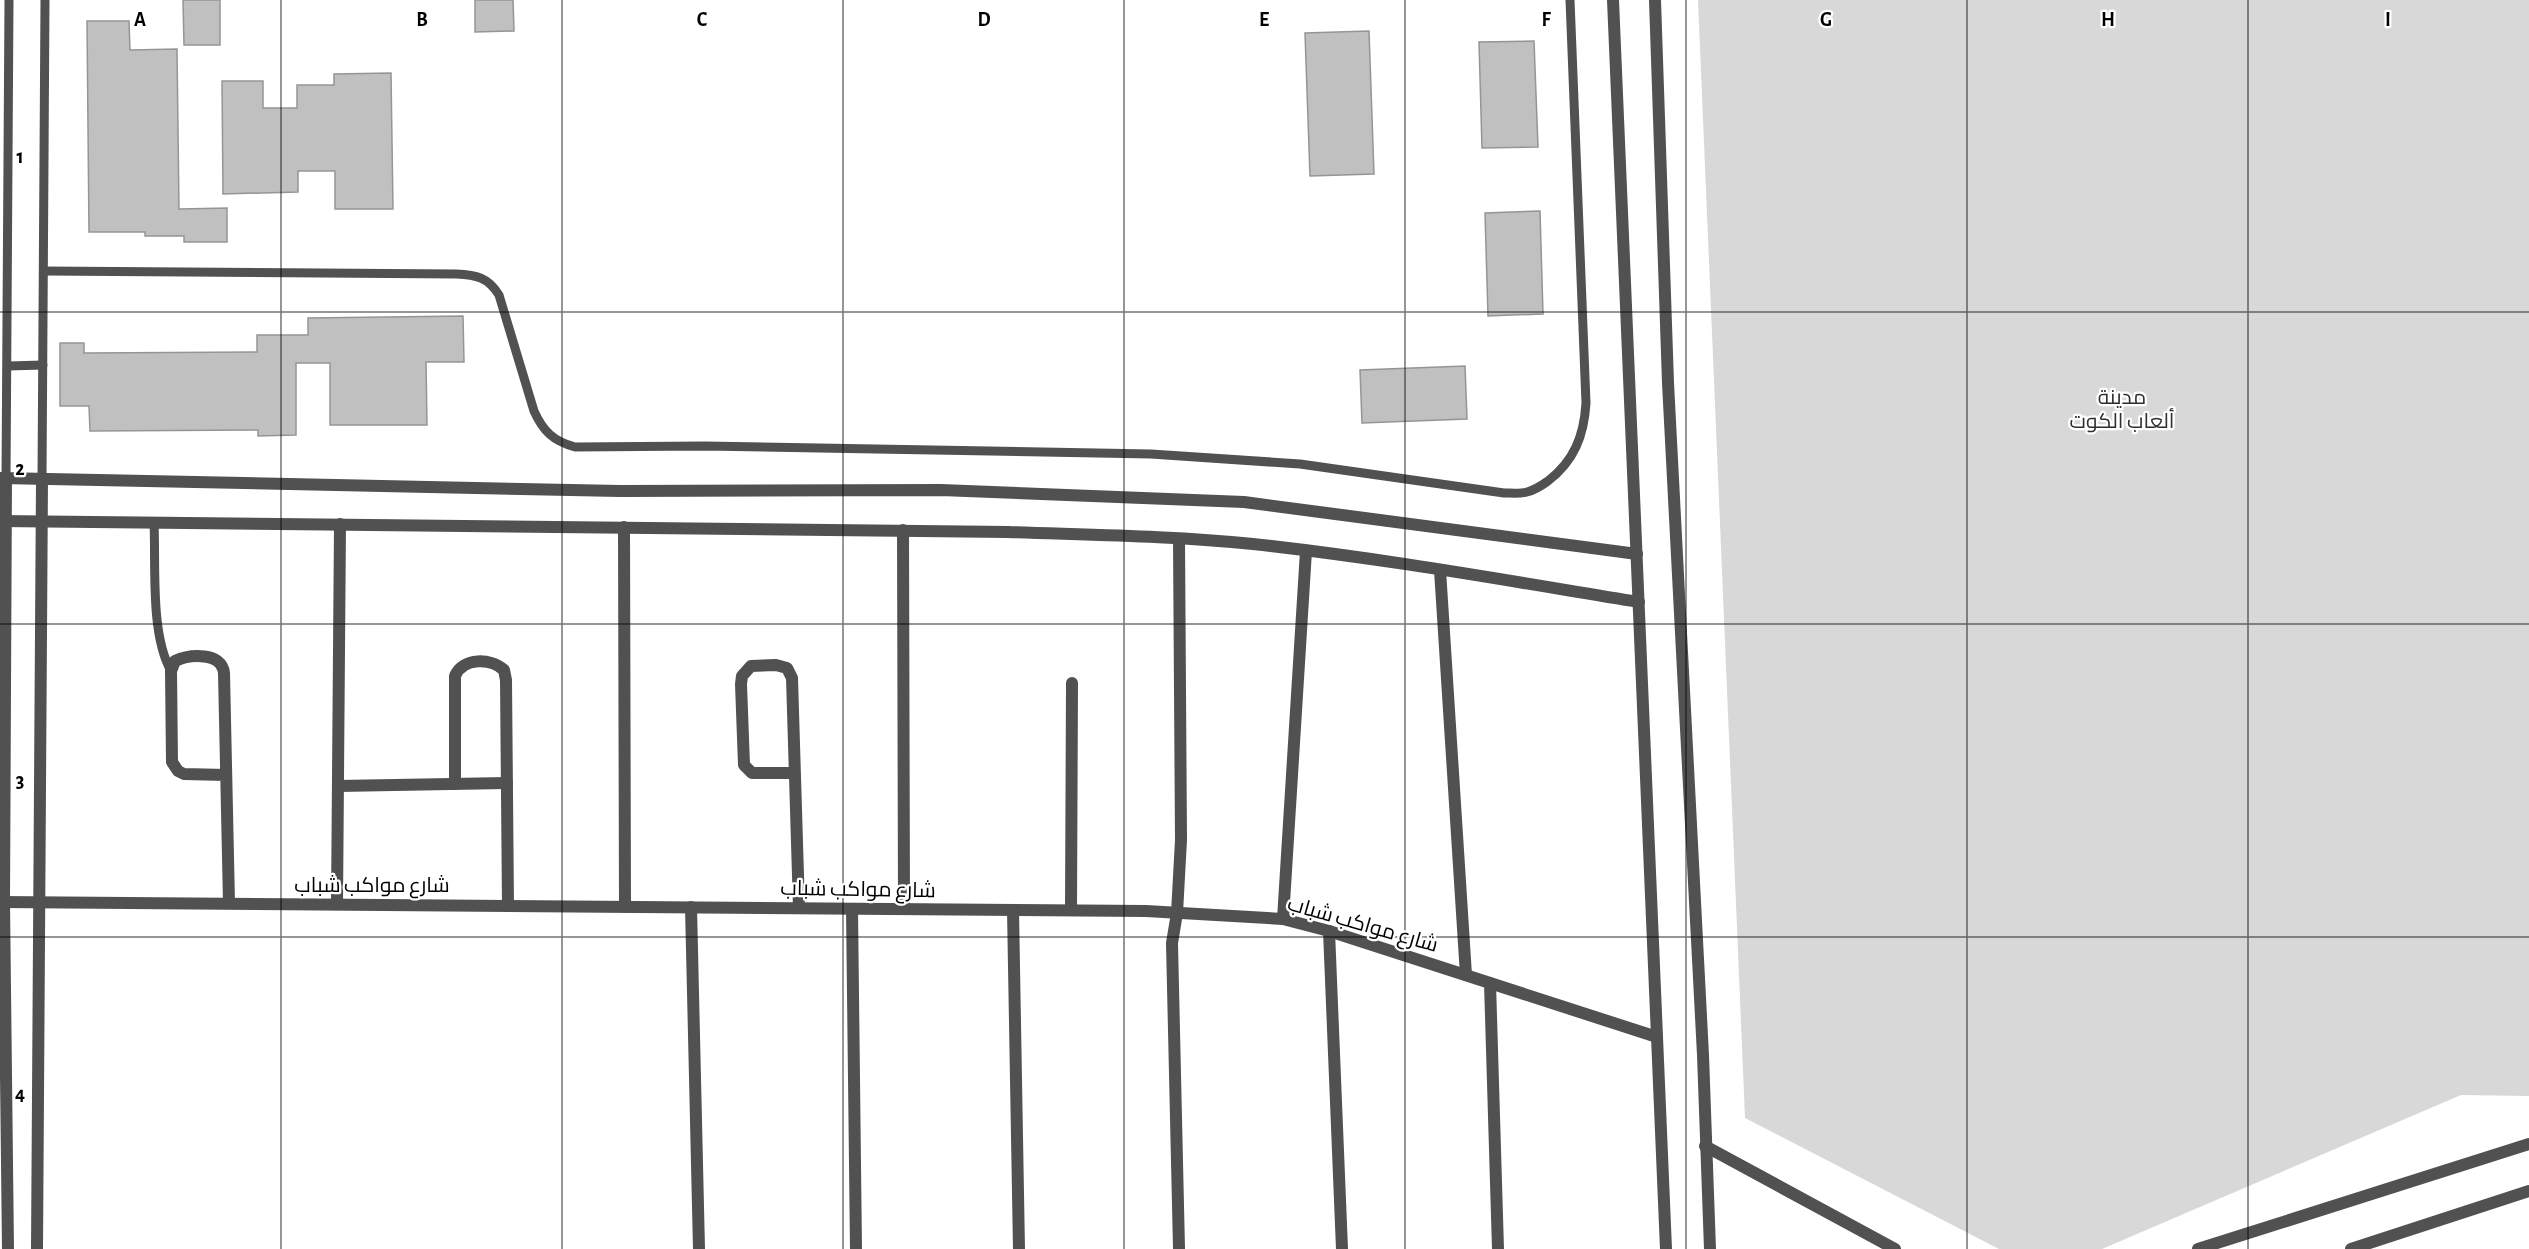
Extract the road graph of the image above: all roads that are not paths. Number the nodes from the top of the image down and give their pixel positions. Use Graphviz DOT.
graph roads {
  1 [pos="9,0"];
  2 [pos="45,0"];
  3 [pos="1570,0"];
  4 [pos="1613,0"];
  5 [pos="1655,0"];
  6 [pos="44,271"];
  7 [pos="43,365"];
  8 [pos="8,366"];
  9 [pos="3,478"];
  10 [pos="42,479"];
  11 [pos="42,520"];
  12 [pos="3,521"];
  13 [pos="154,522"];
  14 [pos="340,524"];
  15 [pos="624,527"];
  16 [pos="903,530"];
  17 [pos="1179,540"];
  18 [pos="1306,551"];
  19 [pos="1637,554"];
  20 [pos="1440,570"];
  21 [pos="1639,602"];
  22 [pos="171,671"];
  23 [pos="1072,682"];
  24 [pos="795,773"];
  25 [pos="226,775"];
  26 [pos="507,783"];
  27 [pos="455,784"];
  28 [pos="338,786"];
  29 [pos="2,902"];
  30 [pos="40,902"];
  31 [pos="229,903"];
  32 [pos="337,904"];
  33 [pos="508,906"];
  34 [pos="625,907"];
  35 [pos="691,907"];
  36 [pos="799,908"];
  37 [pos="852,909"];
  38 [pos="904,909"];
  39 [pos="1013,910"];
  40 [pos="1071,910"];
  41 [pos="1177,913"];
  42 [pos="1283,919"];
  43 [pos="1329,931"];
  44 [pos="1466,975"];
  45 [pos="1490,983"];
  46 [pos="1657,1037"];
  47 [pos="2529,1144"];
  48 [pos="1705,1146"];
  49 [pos="2529,1191"];
  50 [pos="8,1249"];
  51 [pos="37,1249"];
  52 [pos="699,1249"];
  53 [pos="856,1249"];
  54 [pos="1020,1249"];
  55 [pos="1179,1249"];
  56 [pos="1342,1249"];
  57 [pos="1498,1249"];
  58 [pos="1666,1249"];
  59 [pos="1710,1249"];
  60 [pos="1895,1249"];
  61 [pos="2198,1249"];
  62 [pos="2351,1249"];
  1 -- 8 [label="lane"];
  2 -- 6 [label="lane"];
  3 -- 6 [label="lane"];
  4 -- 19 [label="street"];
  5 -- 48 [label="street"];
  6 -- 7 [label="lane"];
  7 -- 8 [label="lane"];
  7 -- 10 [label="lane"];
  8 -- 9 [label="lane"];
  9 -- 10 [label="street"];
  9 -- 12 [label="street"];
  10 -- 11 [label="street"];
  10 -- 19 [label="street"];
  11 -- 12 [label="street"];
  11 -- 13 [label="street"];
  11 -- 30 [label="street"];
  12 -- 29 [label="street"];
  13 -- 14 [label="street"];
  13 -- 22 [label="lane"];
  14 -- 15 [label="street"];
  14 -- 28 [label="street"];
  15 -- 16 [label="street"];
  15 -- 34 [label="street"];
  16 -- 17 [label="street"];
  16 -- 38 [label="street"];
  17 -- 18 [label="street"];
  17 -- 41 [label="street"];
  18 -- 20 [label="street"];
  18 -- 42 [label="street"];
  19 -- 21 [label="street"];
  20 -- 21 [label="street"];
  20 -- 44 [label="street"];
  21 -- 46 [label="street"];
  22 -- 25 [label="street"];
  22 -- 25 [label="street"];
  23 -- 40 [label="street"];
  24 -- 24 [label="street"];
  24 -- 36 [label="street"];
  25 -- 31 [label="street"];
  26 -- 27 [label="street"];
  26 -- 27 [label="street"];
  26 -- 33 [label="street"];
  27 -- 28 [label="street"];
  28 -- 32 [label="street"];
  29 -- 30 [label="street, شارع مواكب شباب"];
  29 -- 50 [label="street"];
  30 -- 31 [label="street, شارع مواكب شباب"];
  30 -- 51 [label="street"];
  31 -- 32 [label="street, شارع مواكب شباب"];
  32 -- 33 [label="street, شارع مواكب شباب"];
  33 -- 34 [label="street, شارع مواكب شباب"];
  34 -- 35 [label="street, شارع مواكب شباب"];
  35 -- 36 [label="street, شارع مواكب شباب"];
  35 -- 52 [label="street"];
  36 -- 37 [label="street, شارع مواكب شباب"];
  37 -- 38 [label="street, شارع مواكب شباب"];
  37 -- 53 [label="street"];
  38 -- 39 [label="street, شارع مواكب شباب"];
  39 -- 40 [label="street, شارع مواكب شباب"];
  39 -- 54 [label="street"];
  40 -- 41 [label="street, شارع مواكب شباب"];
  41 -- 42 [label="street, شارع مواكب شباب"];
  41 -- 55 [label="street"];
  42 -- 43 [label="street, شارع مواكب شباب"];
  43 -- 44 [label="street, شارع مواكب شباب"];
  43 -- 56 [label="street"];
  44 -- 45 [label="street, شارع مواكب شباب"];
  45 -- 46 [label="street, شارع مواكب شباب"];
  45 -- 57 [label="street"];
  46 -- 58 [label="street"];
  47 -- 61 [label="street"];
  48 -- 59 [label="street"];
  48 -- 60 [label="street"];
  49 -- 62 [label="street"];
}
